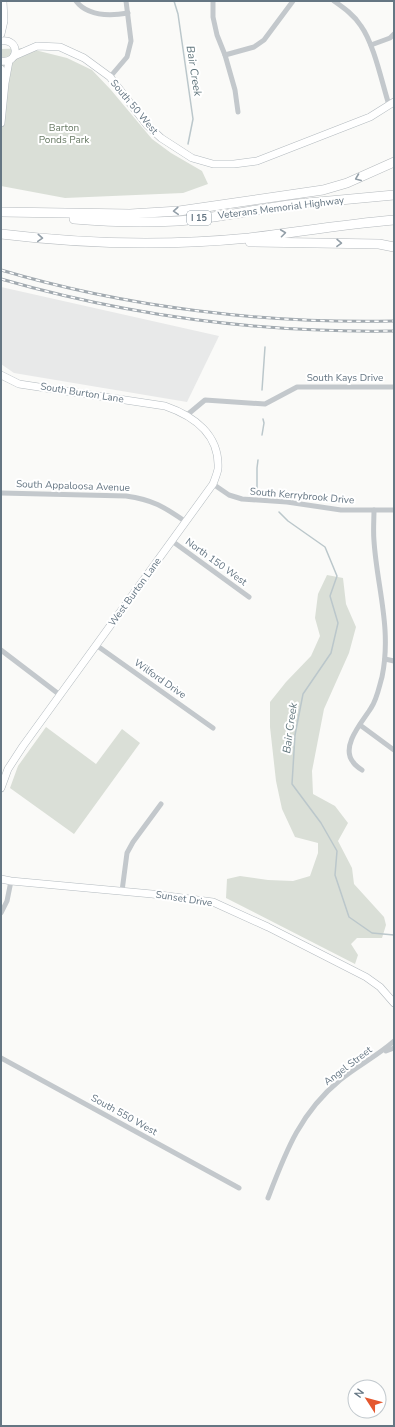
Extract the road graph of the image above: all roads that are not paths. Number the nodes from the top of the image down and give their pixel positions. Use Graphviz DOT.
graph roads {
  1 [pos="4,1"];
  2 [pos="76,1"];
  3 [pos="126,1"];
  4 [pos="213,1"];
  5 [pos="293,1"];
  6 [pos="335,1"];
  7 [pos="128,13"];
  8 [pos="4,21"];
  9 [pos="1,34"];
  10 [pos="394,34"];
  11 [pos="1,41"];
  12 [pos="11,42"];
  13 [pos="371,45"];
  14 [pos="31,48"];
  15 [pos="225,56"];
  16 [pos="12,59"];
  17 [pos="1,61"];
  18 [pos="1,70"];
  19 [pos="110,77"];
  20 [pos="5,83"];
  21 [pos="391,103"];
  22 [pos="238,112"];
  23 [pos="1,123"];
  24 [pos="394,162"];
  25 [pos="394,195"];
  26 [pos="2,212"];
  27 [pos="394,220"];
  28 [pos="1,234"];
  29 [pos="174,242"];
  30 [pos="394,247"];
  31 [pos="2,377"];
  32 [pos="394,387"];
  33 [pos="165,406"];
  34 [pos="187,416"];
  35 [pos="213,484"];
  36 [pos="1,493"];
  37 [pos="374,510"];
  38 [pos="394,510"];
  39 [pos="186,522"];
  40 [pos="172,540"];
  41 [pos="249,597"];
  42 [pos="96,645"];
  43 [pos="1,650"];
  44 [pos="385,659"];
  45 [pos="394,661"];
  46 [pos="60,695"];
  47 [pos="360,724"];
  48 [pos="213,728"];
  49 [pos="394,750"];
  50 [pos="362,770"];
  51 [pos="1,788"];
  52 [pos="161,804"];
  53 [pos="1,879"];
  54 [pos="11,881"];
  55 [pos="122,891"];
  56 [pos="1,913"];
  57 [pos="394,1003"];
  58 [pos="394,1041"];
  59 [pos="394,1048"];
  60 [pos="381,1052"];
  61 [pos="1,1058"];
  62 [pos="239,1188"];
  63 [pos="268,1198"];
  1 -- 8 [label="street"];
  2 -- 7 [label="street"];
  3 -- 7 [label="street"];
  4 -- 15 [label="street"];
  5 -- 15 [label="street"];
  6 -- 13 [label="street"];
  7 -- 19 [label="street"];
  8 -- 9 [label="street"];
  8 -- 12 [label="street"];
  10 -- 13 [label="street"];
  11 -- 12 [label="street, South 50 West"];
  12 -- 14 [label="street, South 50 West"];
  12 -- 16 [label="street"];
  13 -- 21 [label="street"];
  14 -- 16 [label="street, South 50 West"];
  14 -- 19 [label="street, South 50 West"];
  15 -- 22 [label="street"];
  16 -- 17 [label="street"];
  16 -- 20 [label="street"];
  18 -- 20 [label="street"];
  19 -- 21 [label="street, South 50 West"];
  20 -- 23 [label="street"];
  24 -- 26 [label="highway, one-way"];
  25 -- 26 [label="highway, Veterans Memorial Highway / I 15"];
  29 -- 27 [label="highway, one-way"];
  28 -- 29 [label="highway, one-way"];
  29 -- 30 [label="highway, one-way"];
  31 -- 33 [label="street, South Burton Lane"];
  32 -- 34 [label="street, South Kays Drive"];
  33 -- 34 [label="street, West Burton Lane"];
  34 -- 35 [label="street, West Burton Lane"];
  35 -- 37 [label="street, South Kerrybrook Drive"];
  35 -- 39 [label="street, West Burton Lane"];
  36 -- 39 [label="street, South Appaloosa Avenue"];
  37 -- 38 [label="street, South Kerrybrook Drive"];
  37 -- 44 [label="street"];
  39 -- 40 [label="street, West Burton Lane"];
  40 -- 41 [label="street, North 150 West"];
  40 -- 42 [label="street, West Burton Lane"];
  42 -- 46 [label="street, West Burton Lane"];
  42 -- 48 [label="street, Wilford Drive"];
  43 -- 46 [label="street"];
  44 -- 45 [label="street"];
  44 -- 47 [label="street"];
  46 -- 51 [label="street, West Burton Lane"];
  47 -- 49 [label="street"];
  47 -- 50 [label="street"];
  52 -- 55 [label="street"];
  53 -- 54 [label="street, Sunset Drive"];
  54 -- 55 [label="street, Sunset Drive"];
  54 -- 56 [label="street"];
  55 -- 57 [label="street, Sunset Drive"];
  58 -- 60 [label="street"];
  59 -- 60 [label="street"];
  60 -- 63 [label="street, Angel Street"];
  61 -- 62 [label="street, South 550 West"];
}
